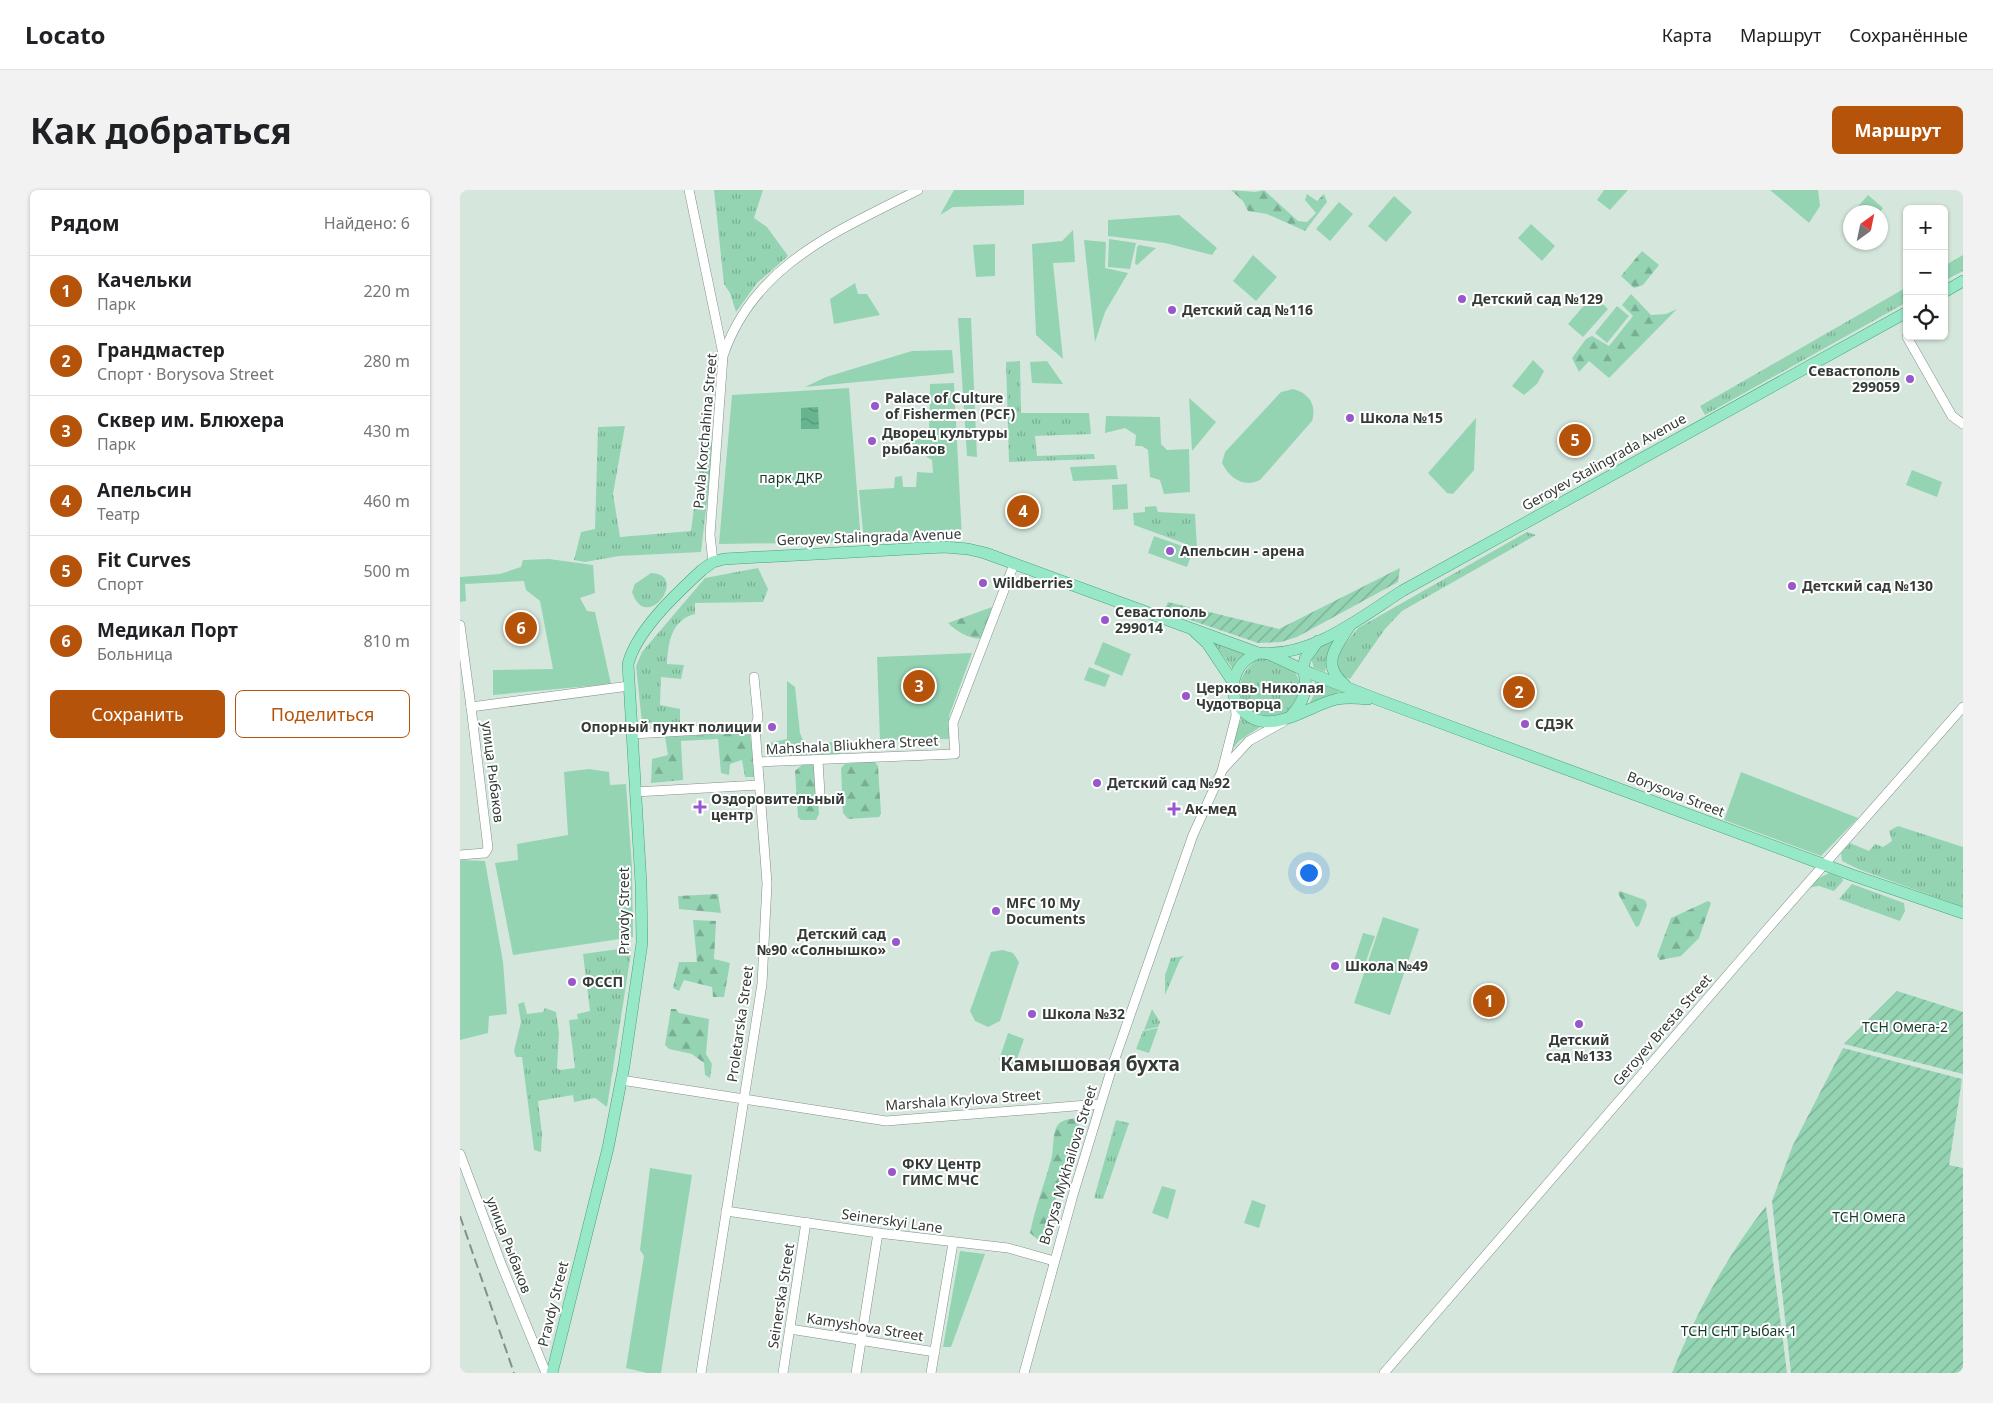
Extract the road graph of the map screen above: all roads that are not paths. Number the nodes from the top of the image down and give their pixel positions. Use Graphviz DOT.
graph roads {
  1 [pos="689,190"];
  2 [pos="918,190"];
  3 [pos="1963,281"];
  4 [pos="1948,290"];
  5 [pos="1903,314"];
  6 [pos="1909,340"];
  7 [pos="723,356"];
  8 [pos="1963,424"];
  9 [pos="713,562"];
  10 [pos="1014,564"];
  11 [pos="1352,624"];
  12 [pos="460,625"];
  13 [pos="1192,629"];
  14 [pos="1318,642"];
  15 [pos="1263,653"];
  16 [pos="1302,669"];
  17 [pos="754,677"];
  18 [pos="1233,682"];
  19 [pos="629,686"];
  20 [pos="1348,688"];
  21 [pos="1235,700"];
  22 [pos="1380,700"];
  23 [pos="1963,707"];
  24 [pos="470,708"];
  25 [pos="1291,716"];
  26 [pos="755,727"];
  27 [pos="632,734"];
  28 [pos="818,761"];
  29 [pos="758,762"];
  30 [pos="1222,771"];
  31 [pos="759,785"];
  32 [pos="636,792"];
  33 [pos="820,794"];
  34 [pos="460,855"];
  35 [pos="1824,864"];
  36 [pos="1963,913"];
  37 [pos="621,1080"];
  38 [pos="742,1100"];
  39 [pos="1100,1104"];
  40 [pos="460,1154"];
  41 [pos="726,1211"];
  42 [pos="806,1222"];
  43 [pos="878,1233"];
  44 [pos="953,1243"];
  45 [pos="1054,1261"];
  46 [pos="790,1329"];
  47 [pos="861,1341"];
  48 [pos="935,1352"];
  49 [pos="546,1373"];
  50 [pos="552,1373"];
  51 [pos="701,1373"];
  52 [pos="783,1373"];
  53 [pos="856,1373"];
  54 [pos="931,1373"];
  55 [pos="1024,1373"];
  56 [pos="1384,1373"];
  1 -- 7 [label="street"];
  2 -- 7 [label="street, Pavla Korchahina Street"];
  3 -- 4 [label="main road"];
  5 -- 11 [label="main road, Geroyev Stalingrada Avenue"];
  6 -- 8 [label="street"];
  7 -- 9 [label="street, Pavla Korchahina Street"];
  9 -- 10 [label="main road, Geroyev Stalingrada Avenue"];
  9 -- 19 [label="main road, Pravdy Street"];
  10 -- 13 [label="main road, Geroyev Stalingrada Avenue"];
  10 -- 28 [label="street, Mahshala Bliukhera Street"];
  11 -- 14 [label="main road, Geroyev Stalingrada Avenue"];
  11 -- 20 [label="main road"];
  12 -- 24 [label="street"];
  13 -- 15 [label="main road, Geroyev Stalingrada Avenue"];
  13 -- 18 [label="main road, Geroyev Stalingrada Avenue"];
  14 -- 15 [label="main road, Geroyev Stalingrada Avenue"];
  14 -- 16 [label="main road, Geroyev Stalingrada Avenue"];
  15 -- 16 [label="main road"];
  15 -- 18 [label="main road"];
  16 -- 20 [label="main road, Borysova Street"];
  16 -- 25 [label="main road"];
  17 -- 26 [label="street, Proletarska Street"];
  18 -- 21 [label="main road"];
  19 -- 24 [label="street, улица Рыбаков"];
  19 -- 27 [label="main road, Pravdy Street"];
  20 -- 22 [label="main road, Borysova Street"];
  21 -- 25 [label="main road"];
  21 -- 30 [label="street, Borysa Mykhailova Street"];
  22 -- 25 [label="main road, Borysova Street"];
  22 -- 35 [label="main road, Borysova Street"];
  23 -- 35 [label="street, Geroyev Bresta Street"];
  24 -- 34 [label="street, улица Рыбаков"];
  25 -- 30 [label="street, Borysa Mykhailova Street"];
  26 -- 27 [label="street"];
  26 -- 29 [label="street, Proletarska Street"];
  27 -- 32 [label="main road, Pravdy Street"];
  28 -- 29 [label="street, Mahshala Bliukhera Street"];
  28 -- 33 [label="street"];
  29 -- 31 [label="street, Proletarska Street"];
  30 -- 39 [label="street, Borysa Mykhailova Street"];
  31 -- 32 [label="street"];
  31 -- 38 [label="street, Proletarska Street"];
  32 -- 37 [label="main road, Pravdy Street"];
  35 -- 36 [label="main road, Borysova Street"];
  35 -- 56 [label="street, Geroyev Bresta Street"];
  37 -- 38 [label="street, Marshala Krylova Street"];
  37 -- 50 [label="main road, Pravdy Street"];
  38 -- 39 [label="street, Marshala Krylova Street"];
  38 -- 41 [label="street, Proletarska Street"];
  39 -- 45 [label="street, Borysa Mykhailova Street"];
  40 -- 49 [label="street, улица Рыбаков"];
  41 -- 42 [label="street, Seinerskyi Lane"];
  41 -- 51 [label="street, Proletarska Street"];
  42 -- 43 [label="street, Seinerskyi Lane"];
  42 -- 46 [label="street, Seinerska Street"];
  43 -- 44 [label="street, Seinerskyi Lane"];
  43 -- 47 [label="street"];
  44 -- 45 [label="street, Seinerskyi Lane"];
  44 -- 48 [label="street"];
  45 -- 55 [label="street, Borysa Mykhailova Street"];
  46 -- 47 [label="street, Kamyshova Street"];
  46 -- 52 [label="street, Seinerska Street"];
  47 -- 48 [label="street, Kamyshova Street"];
  47 -- 53 [label="street"];
  48 -- 54 [label="street"];
}
